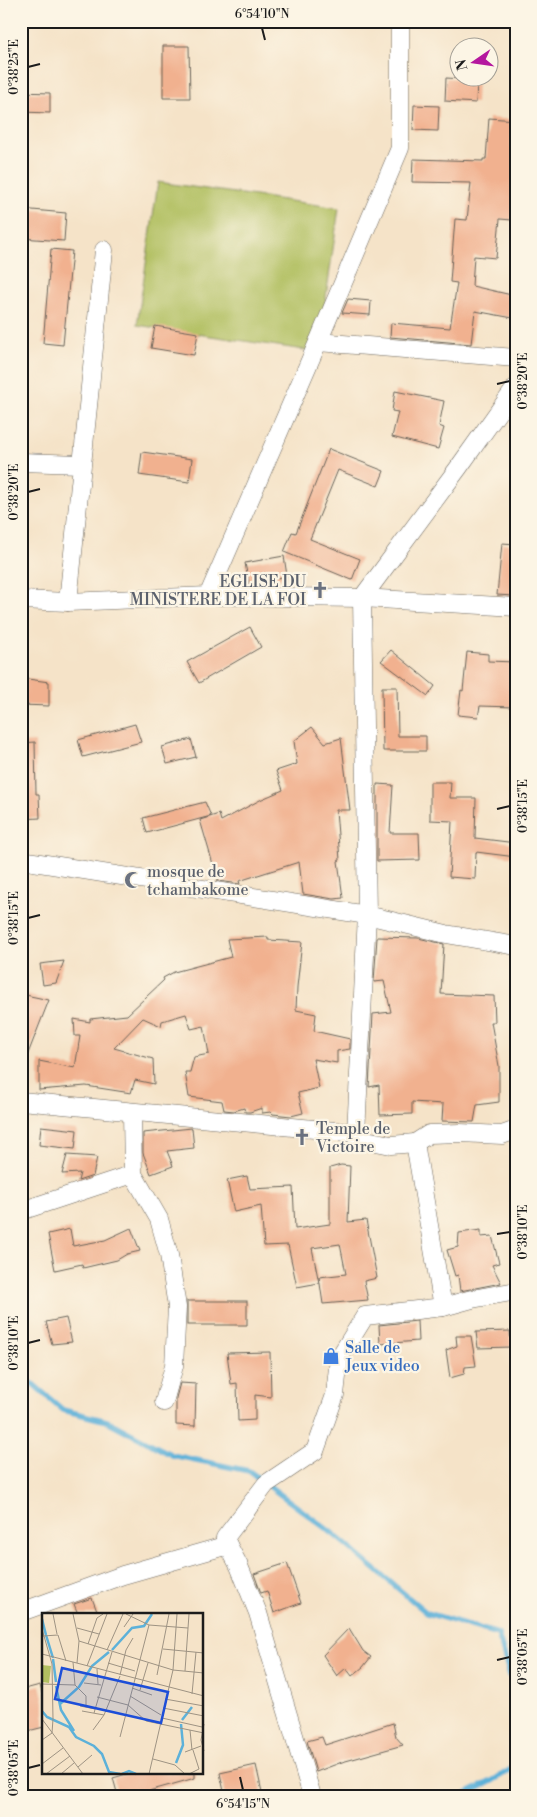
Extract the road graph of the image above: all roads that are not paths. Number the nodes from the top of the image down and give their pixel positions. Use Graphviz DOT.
graph roads {
  1 [pos="400,21"];
  2 [pos="104,250"];
  3 [pos="318,342"];
  4 [pos="516,358"];
  5 [pos="516,387"];
  6 [pos="21,462"];
  7 [pos="81,464"];
  8 [pos="208,596"];
  9 [pos="362,598"];
  10 [pos="21,600"];
  11 [pos="68,602"];
  12 [pos="516,607"];
  13 [pos="21,860"];
  14 [pos="366,915"];
  15 [pos="516,946"];
  16 [pos="21,1100"];
  17 [pos="132,1112"];
  18 [pos="516,1130"];
  19 [pos="356,1133"];
  20 [pos="414,1143"];
  21 [pos="133,1174"];
  22 [pos="21,1211"];
  23 [pos="516,1291"];
  24 [pos="443,1308"];
  25 [pos="164,1402"];
  26 [pos="228,1546"];
  27 [pos="21,1612"];
  28 [pos="312,1796"];
  1 -- 3 [label="street"];
  2 -- 7 [label="street"];
  3 -- 4 [label="street"];
  3 -- 8 [label="street"];
  5 -- 9 [label="street"];
  6 -- 7 [label="street"];
  7 -- 11 [label="street"];
  8 -- 9 [label="street"];
  8 -- 11 [label="street"];
  9 -- 12 [label="street"];
  9 -- 14 [label="street"];
  10 -- 11 [label="street"];
  13 -- 14 [label="street"];
  14 -- 15 [label="street"];
  14 -- 19 [label="street"];
  16 -- 17 [label="street"];
  17 -- 19 [label="street"];
  17 -- 21 [label="street"];
  18 -- 20 [label="street"];
  19 -- 20 [label="street"];
  20 -- 24 [label="street"];
  21 -- 22 [label="street"];
  21 -- 25 [label="street"];
  23 -- 24 [label="street"];
  24 -- 26 [label="street"];
  26 -- 27 [label="street"];
  26 -- 28 [label="street"];
}
